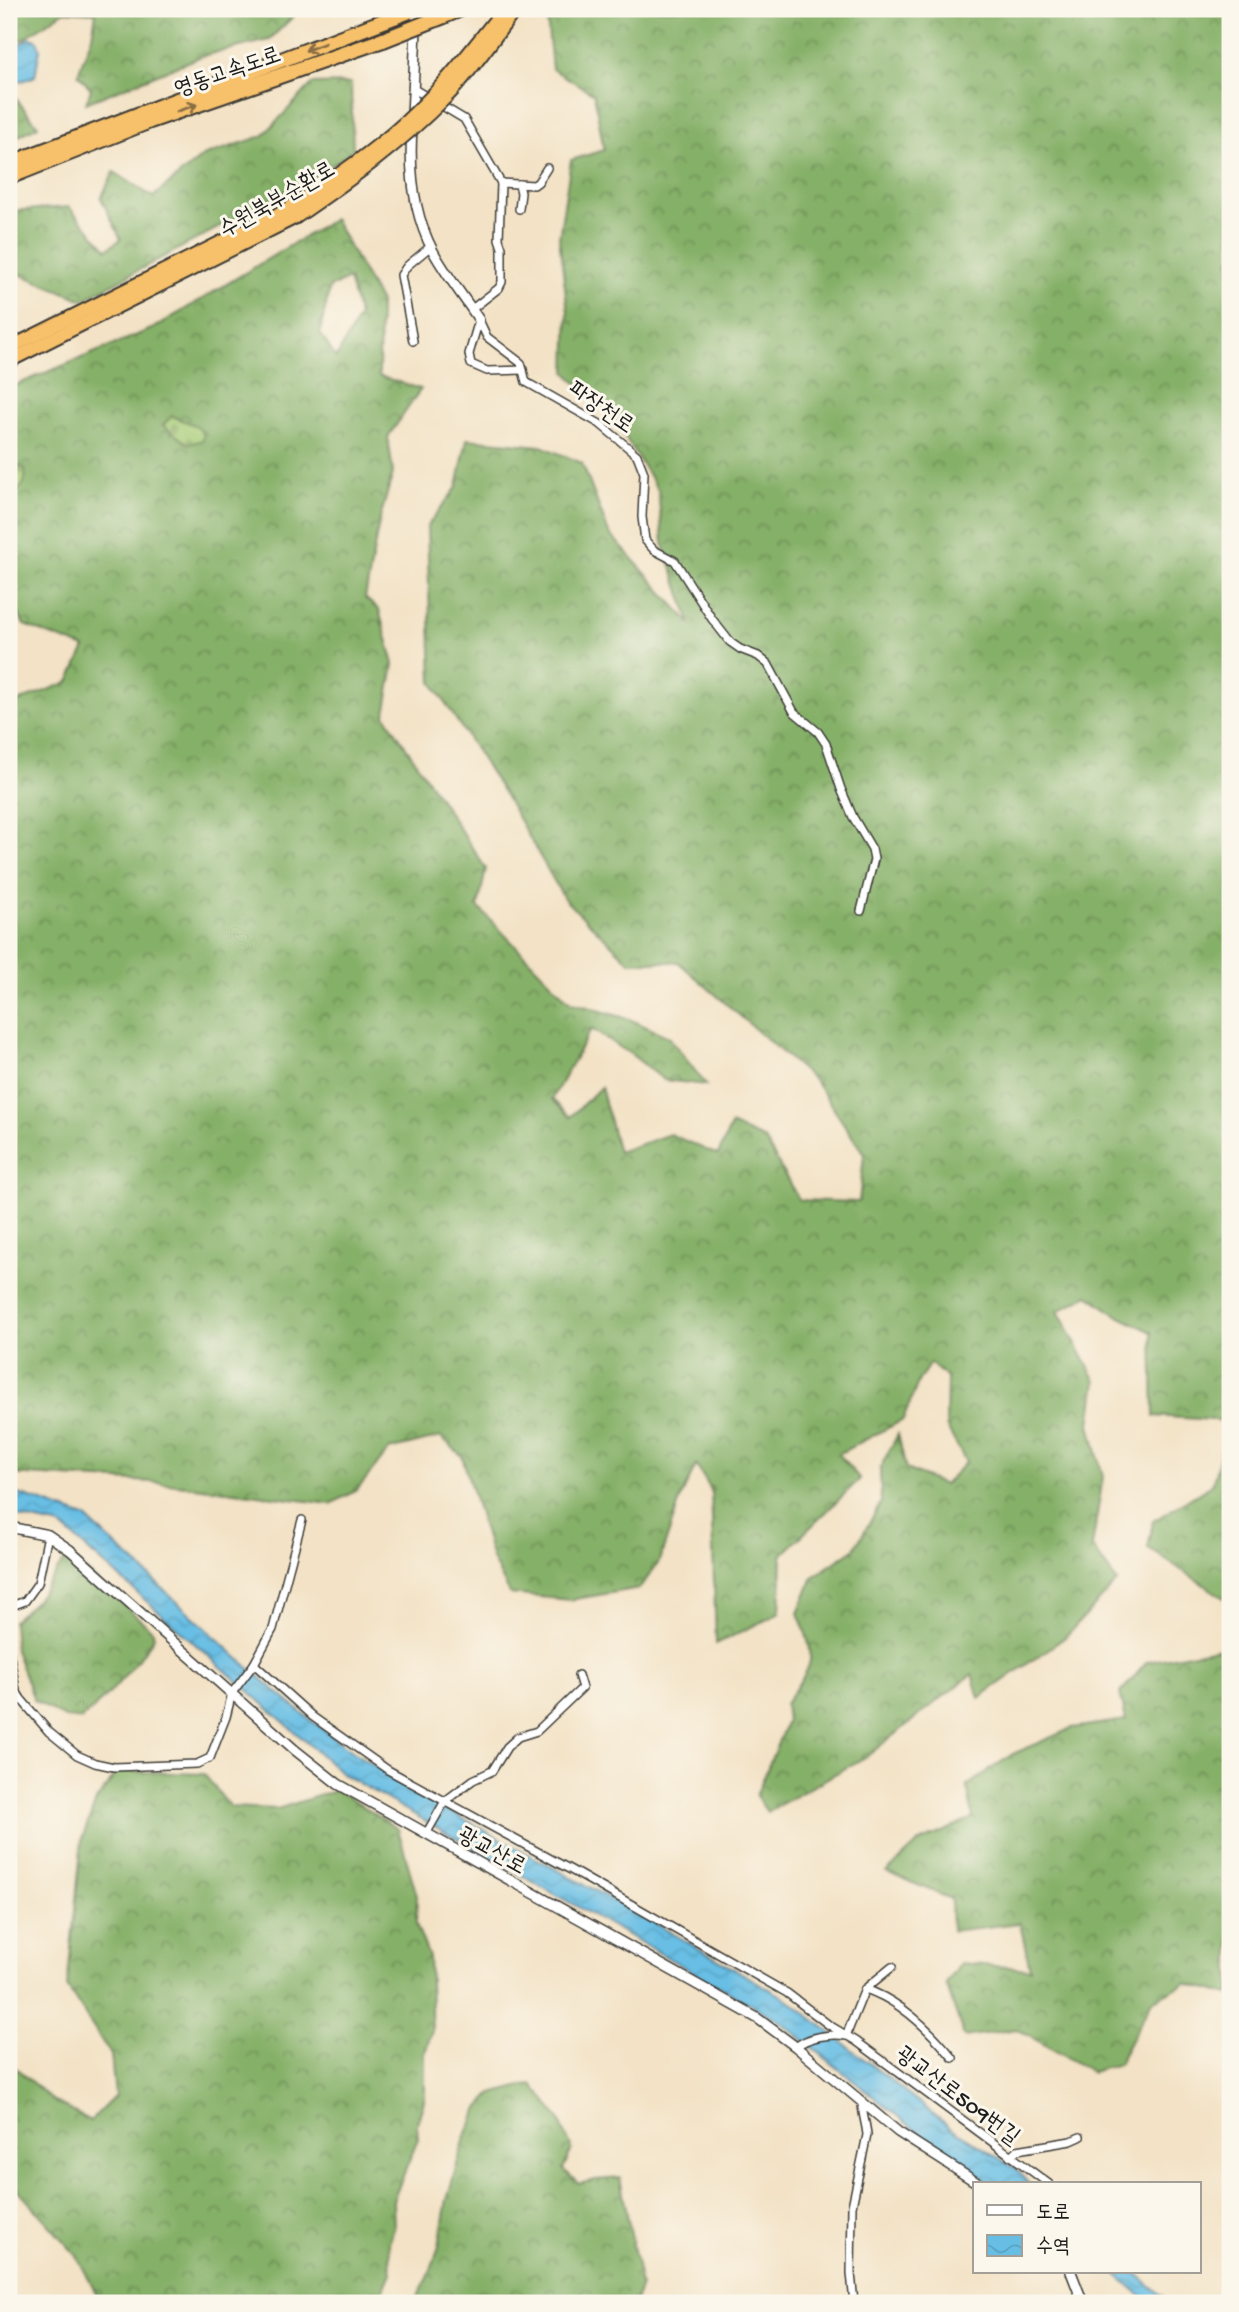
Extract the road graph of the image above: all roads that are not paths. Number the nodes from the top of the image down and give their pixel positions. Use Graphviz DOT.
graph roads {
  1 [pos="416,9"];
  2 [pos="461,9"];
  3 [pos="504,9"];
  4 [pos="516,9"];
  5 [pos="414,89"];
  6 [pos="9,164"];
  7 [pos="547,168"];
  8 [pos="9,177"];
  9 [pos="501,183"];
  10 [pos="519,184"];
  11 [pos="519,209"];
  12 [pos="292,213"];
  13 [pos="431,246"];
  14 [pos="472,309"];
  15 [pos="479,320"];
  16 [pos="413,341"];
  17 [pos="9,348"];
  18 [pos="9,361"];
  19 [pos="523,370"];
  20 [pos="861,911"];
  21 [pos="302,1520"];
  22 [pos="9,1527"];
  23 [pos="48,1535"];
  24 [pos="9,1607"];
  25 [pos="9,1650"];
  26 [pos="253,1665"];
  27 [pos="578,1675"];
  28 [pos="234,1690"];
  29 [pos="444,1802"];
  30 [pos="428,1831"];
  31 [pos="892,1967"];
  32 [pos="864,1989"];
  33 [pos="846,2035"];
  34 [pos="799,2044"];
  35 [pos="953,2058"];
  36 [pos="862,2102"];
  37 [pos="1080,2137"];
  38 [pos="1010,2156"];
  39 [pos="976,2182"];
  40 [pos="1046,2182"];
  41 [pos="1073,2274"];
  42 [pos="854,2303"];
  43 [pos="1083,2303"];
  1 -- 5 [label="street"];
  1 -- 6 [label="highway, 영동고속도로, one-way"];
  8 -- 2 [label="highway, 영동고속도로, one-way, bridge"];
  3 -- 12 [label="highway, 수원북부순환로, bridge"];
  4 -- 12 [label="highway, 수원북부순환로, bridge"];
  5 -- 9 [label="street"];
  5 -- 13 [label="street"];
  7 -- 10 [label="street"];
  9 -- 10 [label="street"];
  9 -- 14 [label="street"];
  10 -- 11 [label="street"];
  12 -- 17 [label="highway, 수원북부순환로"];
  12 -- 18 [label="highway, 수원북부순환로"];
  13 -- 14 [label="street"];
  13 -- 16 [label="street"];
  14 -- 15 [label="street"];
  15 -- 19 [label="street"];
  15 -- 19 [label="street"];
  19 -- 20 [label="street, 파장천로"];
  21 -- 26 [label="street"];
  22 -- 23 [label="street, 광교산로"];
  23 -- 24 [label="street"];
  23 -- 28 [label="street, 광교산로"];
  25 -- 28 [label="street"];
  26 -- 28 [label="street"];
  26 -- 29 [label="street"];
  27 -- 29 [label="street"];
  28 -- 30 [label="street, 광교산로"];
  29 -- 30 [label="street"];
  29 -- 33 [label="street"];
  30 -- 34 [label="street, 광교산로"];
  31 -- 32 [label="street"];
  32 -- 33 [label="street"];
  32 -- 35 [label="street, 광교산로509번길"];
  33 -- 34 [label="street, 광교산로509번길"];
  33 -- 38 [label="street, 광교산로509번길"];
  34 -- 36 [label="street, 광교산로"];
  36 -- 39 [label="street, 광교산로"];
  36 -- 42 [label="street"];
  37 -- 38 [label="street"];
  38 -- 40 [label="street, 광교산로509번길"];
  41 -- 43 [label="street"];
}
